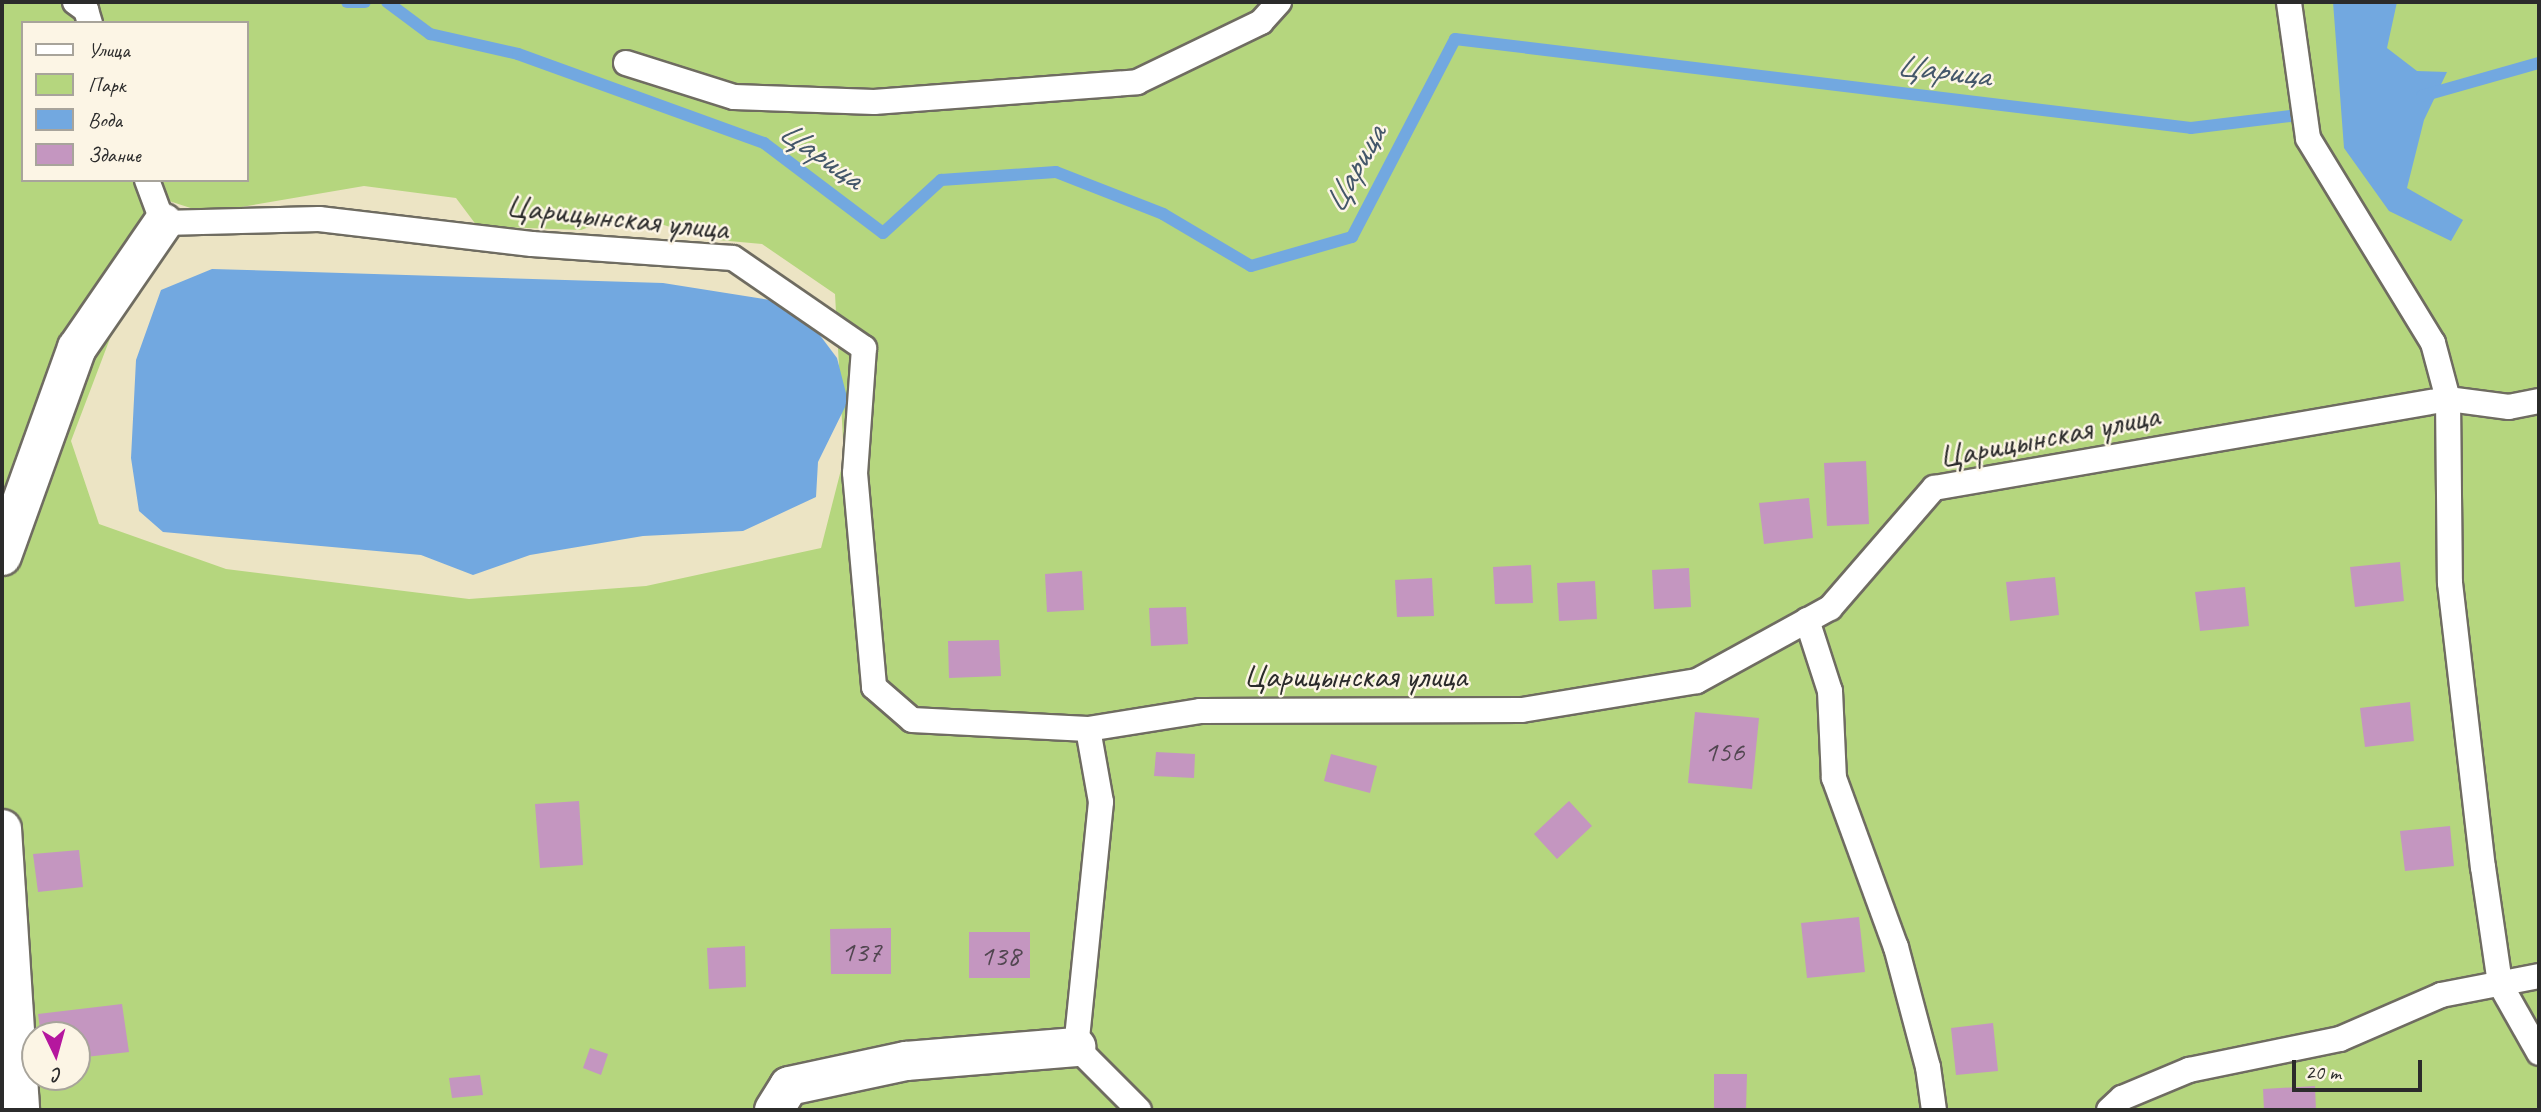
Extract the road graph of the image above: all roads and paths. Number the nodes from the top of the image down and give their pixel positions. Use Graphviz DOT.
graph roads {
  1 [pos="75,2"];
  2 [pos="1279,2"];
  3 [pos="2288,2"];
  4 [pos="89,21"];
  5 [pos="626,63"];
  6 [pos="148,182"];
  7 [pos="163,223"];
  8 [pos="2448,399"];
  9 [pos="2539,401"];
  10 [pos="2509,407"];
  11 [pos="2539,418"];
  12 [pos="2,556"];
  13 [pos="1807,620"];
  14 [pos="1088,729"];
  15 [pos="2,830"];
  16 [pos="2539,976"];
  17 [pos="2500,984"];
  18 [pos="1076,1048"];
  19 [pos="2539,1053"];
  20 [pos="20,1110"];
  21 [pos="774,1110"];
  22 [pos="1139,1110"];
  23 [pos="1934,1110"];
  24 [pos="2109,1110"];
  1 -- 4 [label="lane"];
  2 -- 5 [label="lane"];
  3 -- 8 [label="lane"];
  6 -- 7 [label="lane"];
  7 -- 12 [label="street"];
  7 -- 14 [label="lane, Царицынская улица"];
  8 -- 10 [label="lane, Царицынская улица"];
  8 -- 13 [label="lane, Царицынская улица"];
  8 -- 17 [label="lane"];
  9 -- 10 [label="lane"];
  10 -- 11 [label="lane"];
  13 -- 14 [label="lane, Царицынская улица"];
  13 -- 23 [label="lane"];
  14 -- 18 [label="lane"];
  15 -- 20 [label="street"];
  16 -- 17 [label="lane"];
  17 -- 19 [label="lane"];
  17 -- 24 [label="lane"];
  18 -- 21 [label="street"];
  18 -- 22 [label="lane"];
}
